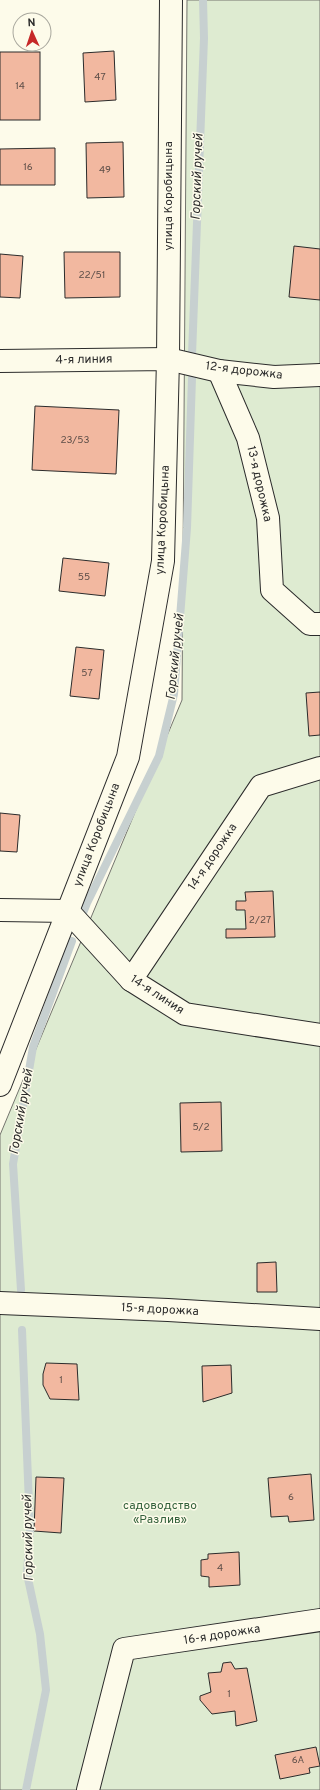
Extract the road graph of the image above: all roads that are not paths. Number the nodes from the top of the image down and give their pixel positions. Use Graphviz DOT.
graph roads {
  1 [pos="171,0"];
  2 [pos="168,359"];
  3 [pos="0,361"];
  4 [pos="219,371"];
  5 [pos="320,376"];
  6 [pos="320,624"];
  7 [pos="320,768"];
  8 [pos="0,910"];
  9 [pos="68,911"];
  10 [pos="131,980"];
  11 [pos="320,1035"];
  12 [pos="0,1086"];
  13 [pos="0,1303"];
  14 [pos="320,1319"];
  15 [pos="320,1620"];
  16 [pos="88,1790"];
  1 -- 2 [label="street, улица Коробицына"];
  2 -- 3 [label="street, 4-я линия"];
  2 -- 4 [label="street, 12-я дорожка"];
  2 -- 9 [label="street, улица Коробицына"];
  4 -- 5 [label="street, 12-я дорожка"];
  4 -- 6 [label="street, 13-я дорожка"];
  7 -- 10 [label="street, 14-я дорожка"];
  8 -- 9 [label="street"];
  9 -- 10 [label="street, 14-я линия"];
  9 -- 12 [label="street, улица Коробицына"];
  10 -- 11 [label="street, 14-я линия"];
  13 -- 14 [label="street, 15-я дорожка"];
  15 -- 16 [label="street, 16-я дорожка"];
}
